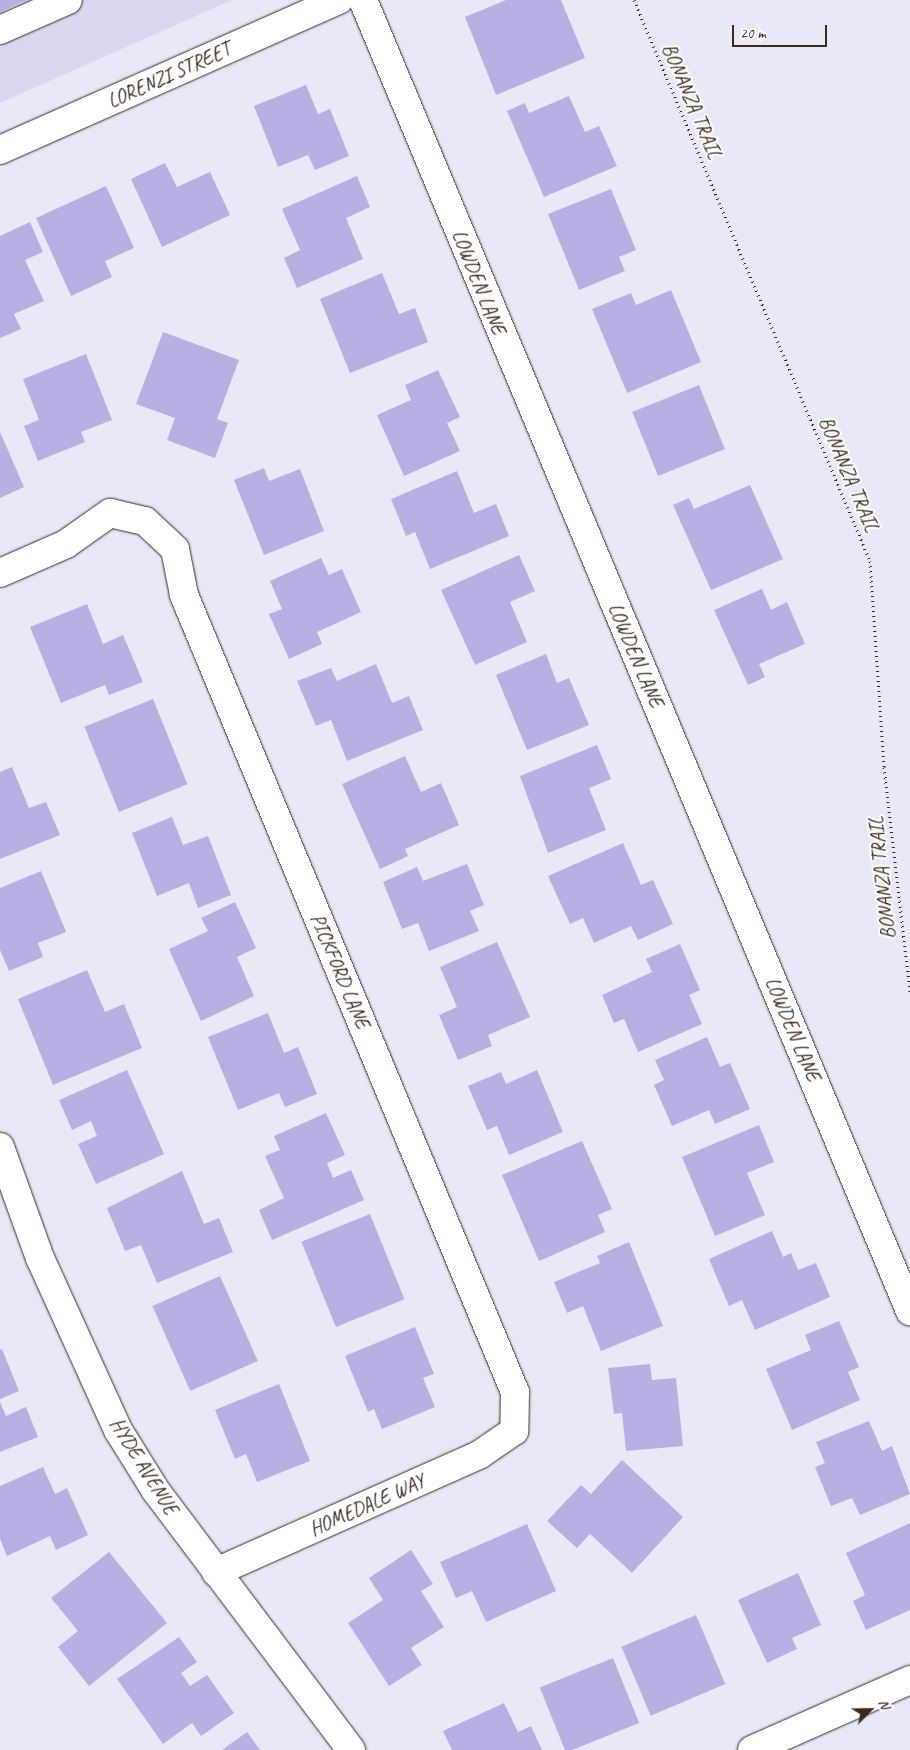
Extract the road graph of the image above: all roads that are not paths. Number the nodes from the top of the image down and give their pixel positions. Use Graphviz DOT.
graph roads {
  1 [pos="68,0"];
  2 [pos="338,0"];
  3 [pos="363,0"];
  4 [pos="0,30"];
  5 [pos="0,150"];
  6 [pos="0,573"];
  7 [pos="2,1155"];
  8 [pos="910,1310"];
  9 [pos="514,1431"];
  10 [pos="216,1572"];
  11 [pos="910,1680"];
  12 [pos="351,1750"];
  13 [pos="752,1750"];
  1 -- 4 [label="street"];
  2 -- 5 [label="street, LORENZI STREET"];
  3 -- 8 [label="street, LOWDEN LANE"];
  6 -- 9 [label="street, PICKFORD LANE"];
  7 -- 10 [label="street, HYDE AVENUE"];
  9 -- 10 [label="street, HOMEDALE WAY"];
  10 -- 12 [label="street, HYDE AVENUE"];
  11 -- 13 [label="street"];
}
